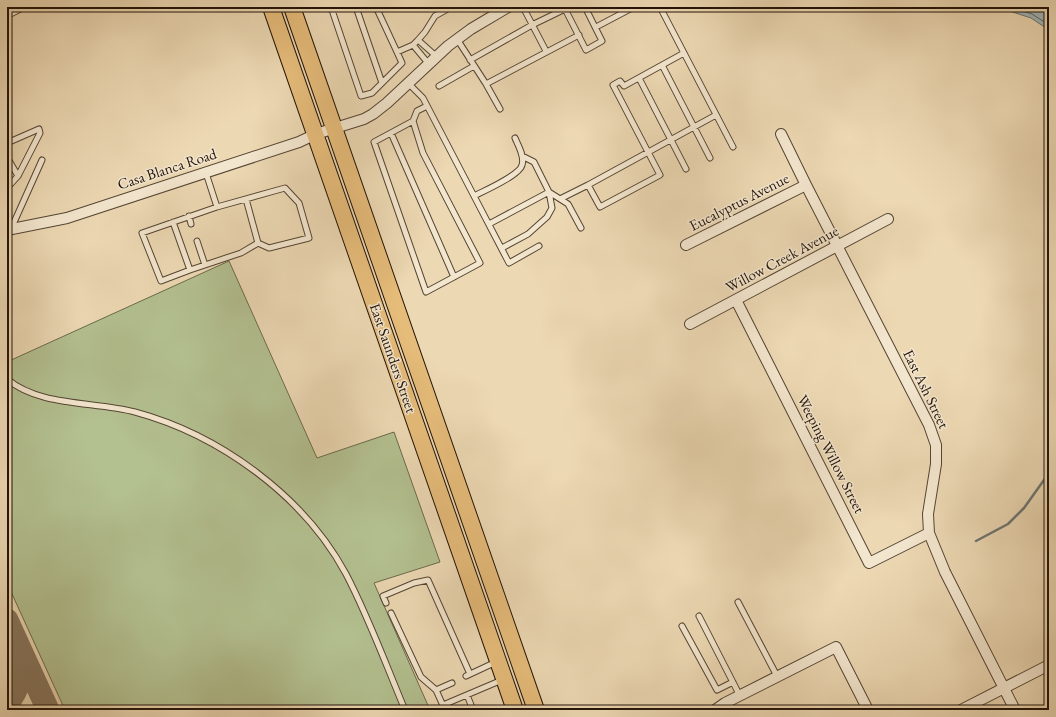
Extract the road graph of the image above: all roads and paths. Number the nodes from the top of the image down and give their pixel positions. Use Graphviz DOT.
graph roads {
  1 [pos="19,7"];
  2 [pos="271,7"];
  3 [pos="292,7"];
  4 [pos="340,7"];
  5 [pos="356,7"];
  6 [pos="376,7"];
  7 [pos="451,7"];
  8 [pos="508,7"];
  9 [pos="523,7"];
  10 [pos="586,7"];
  11 [pos="634,7"];
  12 [pos="660,7"];
  13 [pos="565,8"];
  14 [pos="7,13"];
  15 [pos="532,25"];
  16 [pos="596,27"];
  17 [pos="579,35"];
  18 [pos="457,39"];
  19 [pos="418,40"];
  20 [pos="413,45"];
  21 [pos="546,51"];
  22 [pos="397,52"];
  23 [pos="684,54"];
  24 [pos="436,56"];
  25 [pos="470,60"];
  26 [pos="428,63"];
  27 [pos="662,65"];
  28 [pos="474,66"];
  29 [pos="639,78"];
  30 [pos="382,83"];
  31 [pos="408,83"];
  32 [pos="486,84"];
  33 [pos="439,86"];
  34 [pos="427,106"];
  35 [pos="500,109"];
  36 [pos="716,115"];
  37 [pos="413,121"];
  38 [pos="694,127"];
  39 [pos="334,129"];
  40 [pos="391,133"];
  41 [pos="316,134"];
  42 [pos="781,134"];
  43 [pos="515,138"];
  44 [pos="671,139"];
  45 [pos="7,142"];
  46 [pos="733,147"];
  47 [pos="647,152"];
  48 [pos="522,156"];
  49 [pos="7,157"];
  50 [pos="710,158"];
  51 [pos="42,160"];
  52 [pos="686,169"];
  53 [pos="206,173"];
  54 [pos="18,176"];
  55 [pos="588,184"];
  56 [pos="806,186"];
  57 [pos="7,188"];
  58 [pos="549,192"];
  59 [pos="474,196"];
  60 [pos="246,199"];
  61 [pos="560,199"];
  62 [pos="217,207"];
  63 [pos="189,216"];
  64 [pos="888,219"];
  65 [pos="173,222"];
  66 [pos="191,224"];
  67 [pos="489,224"];
  68 [pos="581,228"];
  69 [pos="9,229"];
  70 [pos="197,241"];
  71 [pos="258,244"];
  72 [pos="686,245"];
  73 [pos="539,246"];
  74 [pos="838,246"];
  75 [pos="502,248"];
  76 [pos="205,264"];
  77 [pos="190,270"];
  78 [pos="454,277"];
  79 [pos="736,300"];
  80 [pos="690,324"];
  81 [pos="7,379"];
  82 [pos="929,533"];
  83 [pos="476,598"];
  84 [pos="738,602"];
  85 [pos="386,603"];
  86 [pos="391,613"];
  87 [pos="699,616"];
  88 [pos="682,626"];
  89 [pos="498,661"];
  90 [pos="1049,665"];
  91 [pos="777,676"];
  92 [pos="505,679"];
  93 [pos="733,682"];
  94 [pos="452,683"];
  95 [pos="1004,688"];
  96 [pos="436,690"];
  97 [pos="467,695"];
  98 [pos="740,696"];
  99 [pos="444,708"];
  100 [pos="717,709"];
  101 [pos="405,710"];
  102 [pos="474,710"];
  103 [pos="516,710"];
  104 [pos="525,710"];
  105 [pos="536,710"];
  106 [pos="868,710"];
  107 [pos="961,710"];
  108 [pos="1015,710"];
  1 -- 14 [label="street"];
  2 -- 41 [label="main road, East Saunders Street"];
  3 -- 39 [label="main road, East Saunders Street"];
  4 -- 30 [label="lane"];
  5 -- 30 [label="lane"];
  6 -- 22 [label="lane"];
  7 -- 19 [label="lane"];
  8 -- 18 [label="street, Casa Blanca Road"];
  9 -- 15 [label="lane"];
  10 -- 16 [label="lane"];
  11 -- 16 [label="lane"];
  12 -- 23 [label="lane"];
  13 -- 15 [label="lane"];
  13 -- 17 [label="lane"];
  15 -- 21 [label="lane"];
  15 -- 25 [label="lane"];
  16 -- 17 [label="lane"];
  17 -- 21 [label="lane"];
  18 -- 24 [label="street, Casa Blanca Road"];
  18 -- 25 [label="lane"];
  19 -- 20 [label="lane"];
  19 -- 24 [label="lane"];
  20 -- 22 [label="lane"];
  20 -- 26 [label="lane"];
  21 -- 32 [label="lane"];
  22 -- 30 [label="lane"];
  23 -- 27 [label="lane"];
  23 -- 36 [label="lane"];
  24 -- 26 [label="street, Casa Blanca Road"];
  25 -- 28 [label="lane"];
  26 -- 31 [label="street, Casa Blanca Road"];
  27 -- 29 [label="lane"];
  27 -- 38 [label="lane"];
  28 -- 32 [label="lane"];
  28 -- 33 [label="lane"];
  29 -- 44 [label="lane"];
  29 -- 47 [label="lane"];
  31 -- 34 [label="lane"];
  31 -- 39 [label="street, Casa Blanca Road"];
  32 -- 35 [label="lane"];
  34 -- 37 [label="lane"];
  34 -- 59 [label="lane"];
  36 -- 38 [label="lane"];
  36 -- 46 [label="lane"];
  37 -- 40 [label="lane"];
  37 -- 78 [label="lane"];
  38 -- 44 [label="lane"];
  38 -- 50 [label="lane"];
  39 -- 41 [label="street, Casa Blanca Road"];
  39 -- 105 [label="main road, East Saunders Street"];
  40 -- 78 [label="lane"];
  40 -- 78 [label="lane"];
  41 -- 53 [label="street, Casa Blanca Road"];
  41 -- 83 [label="main road, East Saunders Street"];
  42 -- 56 [label="street, East Ash Street"];
  43 -- 48 [label="lane"];
  44 -- 47 [label="lane"];
  44 -- 52 [label="lane"];
  45 -- 54 [label="lane"];
  47 -- 55 [label="lane"];
  47 -- 55 [label="lane"];
  48 -- 58 [label="lane"];
  48 -- 59 [label="lane"];
  49 -- 54 [label="lane"];
  51 -- 69 [label="lane"];
  53 -- 62 [label="lane"];
  53 -- 69 [label="street, Casa Blanca Road"];
  54 -- 57 [label="lane"];
  55 -- 61 [label="lane"];
  56 -- 72 [label="street, Eucalyptus Avenue"];
  56 -- 74 [label="street, East Ash Street"];
  58 -- 61 [label="lane"];
  58 -- 67 [label="lane"];
  58 -- 75 [label="lane"];
  59 -- 67 [label="lane"];
  60 -- 62 [label="lane"];
  60 -- 71 [label="lane"];
  60 -- 71 [label="lane"];
  61 -- 68 [label="lane"];
  62 -- 63 [label="lane"];
  63 -- 65 [label="lane"];
  63 -- 66 [label="lane"];
  64 -- 74 [label="street, Willow Creek Avenue"];
  65 -- 77 [label="lane"];
  65 -- 77 [label="lane"];
  67 -- 75 [label="lane"];
  70 -- 76 [label="lane"];
  71 -- 76 [label="lane"];
  73 -- 75 [label="lane"];
  74 -- 79 [label="street, Willow Creek Avenue"];
  74 -- 82 [label="street, East Ash Street"];
  76 -- 77 [label="lane"];
  79 -- 80 [label="street, Willow Creek Avenue"];
  79 -- 82 [label="street, Weeping Willow Street"];
  81 -- 101 [label="lane"];
  82 -- 95 [label="street, East Ash Street"];
  83 -- 89 [label="main road, East Saunders Street"];
  83 -- 104 [label="main road"];
  84 -- 91 [label="lane"];
  85 -- 89 [label="lane"];
  86 -- 96 [label="lane"];
  87 -- 93 [label="lane"];
  88 -- 93 [label="lane"];
  89 -- 92 [label="main road, East Saunders Street"];
  90 -- 95 [label="street"];
  91 -- 98 [label="street"];
  91 -- 106 [label="street"];
  92 -- 97 [label="lane"];
  92 -- 103 [label="main road, East Saunders Street"];
  93 -- 98 [label="lane"];
  94 -- 96 [label="lane"];
  95 -- 107 [label="street"];
  95 -- 108 [label="street, East Ash Street"];
  96 -- 99 [label="lane"];
  97 -- 99 [label="lane"];
  97 -- 102 [label="lane"];
  98 -- 100 [label="street"];
}
